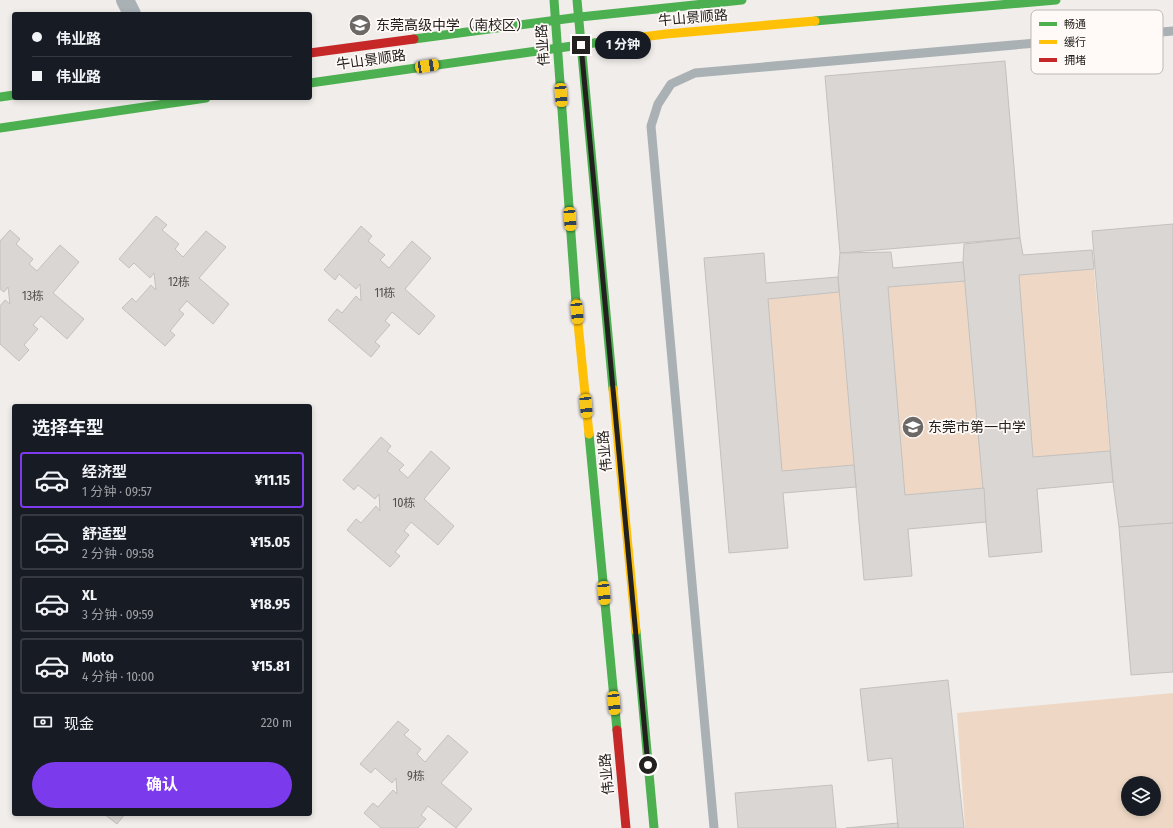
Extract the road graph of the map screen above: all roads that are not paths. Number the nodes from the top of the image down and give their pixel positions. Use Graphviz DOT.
graph roads {
  1 [pos="125,0"];
  2 [pos="554,0"];
  3 [pos="577,0"];
  4 [pos="742,0"];
  5 [pos="1056,0"];
  6 [pos="131,12"];
  7 [pos="578,17"];
  8 [pos="555,20"];
  9 [pos="1173,31"];
  10 [pos="1163,32"];
  11 [pos="1031,43"];
  12 [pos="581,45"];
  13 [pos="557,48"];
  14 [pos="312,53"];
  15 [pos="312,83"];
  16 [pos="12,95"];
  17 [pos="0,97"];
  18 [pos="192,100"];
  19 [pos="0,128"];
  20 [pos="626,828"];
  21 [pos="654,828"];
  22 [pos="714,828"];
  1 -- 6 [label="street"];
  2 -- 8 [label="street, 伟业路"];
  3 -- 7 [label="street, 伟业路"];
  4 -- 7 [label="street, 牛山景顺路"];
  5 -- 12 [label="street, 牛山景顺路"];
  7 -- 8 [label="street, 牛山景顺路"];
  7 -- 12 [label="street, 伟业路"];
  8 -- 13 [label="street, 伟业路"];
  8 -- 14 [label="street, 牛山景顺路"];
  9 -- 10 [label="lane"];
  11 -- 22 [label="lane"];
  12 -- 13 [label="street, 牛山景顺路"];
  12 -- 21 [label="street, 伟业路"];
  13 -- 15 [label="street, 牛山景顺路"];
  13 -- 20 [label="street, 伟业路"];
  16 -- 17 [label="street"];
  18 -- 19 [label="street"];
}
